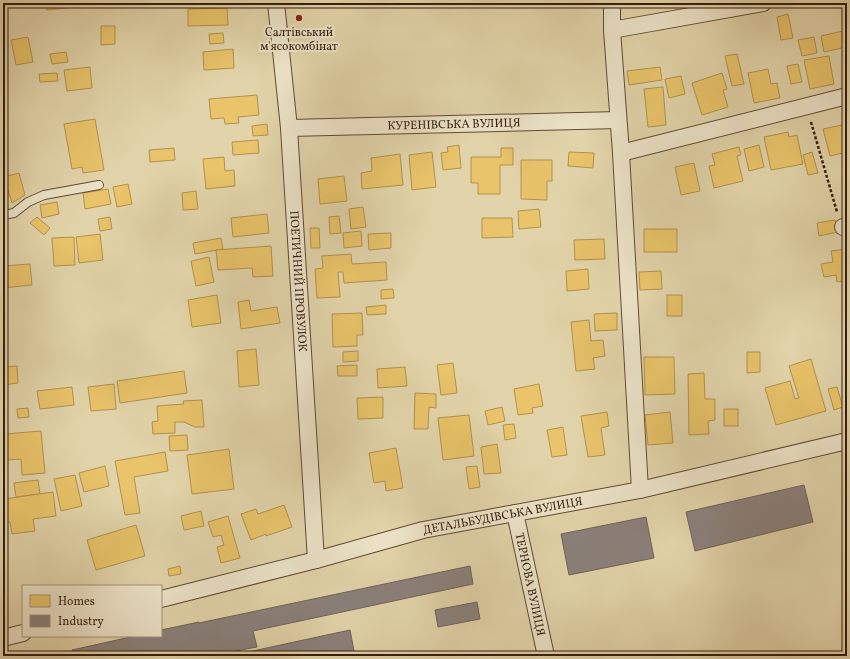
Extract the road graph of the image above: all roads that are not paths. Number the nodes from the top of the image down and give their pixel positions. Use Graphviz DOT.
graph roads {
  1 [pos="276,3"];
  2 [pos="612,3"];
  3 [pos="763,3"];
  4 [pos="612,30"];
  5 [pos="847,96"];
  6 [pos="618,120"];
  7 [pos="289,128"];
  8 [pos="621,153"];
  9 [pos="99,185"];
  10 [pos="3,215"];
  11 [pos="847,441"];
  12 [pos="640,490"];
  13 [pos="515,513"];
  14 [pos="316,560"];
  15 [pos="162,599"];
  16 [pos="22,633"];
  17 [pos="3,638"];
  18 [pos="546,656"];
  1 -- 7 [label="street, ПОЕТИЧНИЙ ПРОВУЛОК"];
  2 -- 4 [label="street"];
  3 -- 4 [label="street"];
  4 -- 6 [label="street"];
  5 -- 8 [label="street"];
  6 -- 7 [label="street, КУРЕНІВСЬКА ВУЛИЦЯ"];
  6 -- 8 [label="street"];
  7 -- 14 [label="street, ПОЕТИЧНИЙ ПРОВУЛОК"];
  8 -- 12 [label="street"];
  9 -- 10 [label="lane"];
  11 -- 12 [label="street, ДЕТАЛЬБУДІВСЬКА ВУЛИЦЯ"];
  12 -- 13 [label="street, ДЕТАЛЬБУДІВСЬКА ВУЛИЦЯ"];
  13 -- 14 [label="street, ДЕТАЛЬБУДІВСЬКА ВУЛИЦЯ"];
  13 -- 18 [label="street, ТЕРНОВА ВУЛИЦЯ"];
  14 -- 15 [label="street, ДЕТАЛЬБУДІВСЬКА ВУЛИЦЯ"];
  16 -- 17 [label="street"];
}
